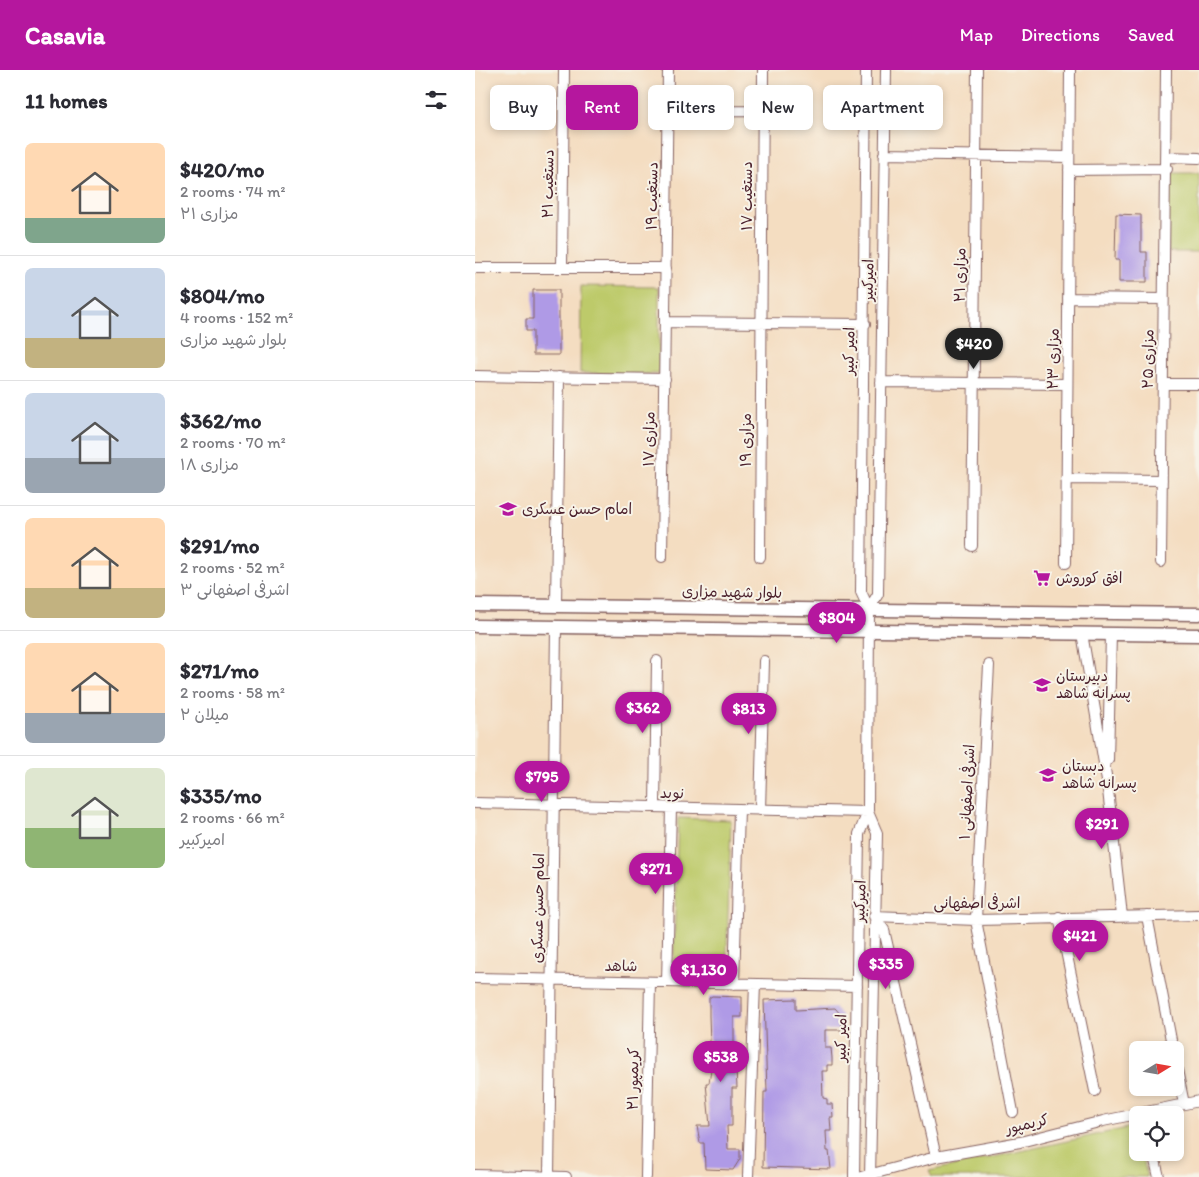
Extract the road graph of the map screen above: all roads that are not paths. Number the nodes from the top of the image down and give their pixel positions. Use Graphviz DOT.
graph roads {
  1 [pos="564,70"];
  2 [pos="668,70"];
  3 [pos="763,70"];
  4 [pos="866,70"];
  5 [pos="886,70"];
  6 [pos="977,70"];
  7 [pos="1070,70"];
  8 [pos="1166,70"];
  9 [pos="668,85"];
  10 [pos="763,85"];
  11 [pos="668,130"];
  12 [pos="763,130"];
  13 [pos="884,154"];
  14 [pos="976,156"];
  15 [pos="1069,156"];
  16 [pos="1167,157"];
  17 [pos="1199,158"];
  18 [pos="1167,169"];
  19 [pos="1069,170"];
  20 [pos="865,249"];
  21 [pos="883,249"];
  22 [pos="475,268"];
  23 [pos="562,268"];
  24 [pos="666,268"];
  25 [pos="1068,298"];
  26 [pos="1163,299"];
  27 [pos="665,322"];
  28 [pos="761,323"];
  29 [pos="865,324"];
  30 [pos="475,376"];
  31 [pos="559,377"];
  32 [pos="665,379"];
  33 [pos="881,382"];
  34 [pos="974,383"];
  35 [pos="1067,384"];
  36 [pos="1163,384"];
  37 [pos="1199,384"];
  38 [pos="1066,479"];
  39 [pos="1162,480"];
  40 [pos="972,546"];
  41 [pos="662,557"];
  42 [pos="760,557"];
  43 [pos="1066,562"];
  44 [pos="1161,562"];
  45 [pos="475,605"];
  46 [pos="556,606"];
  47 [pos="869,609"];
  48 [pos="1199,614"];
  49 [pos="475,626"];
  50 [pos="556,627"];
  51 [pos="869,630"];
  52 [pos="1082,633"];
  53 [pos="1111,634"];
  54 [pos="1199,635"];
  55 [pos="763,661"];
  56 [pos="657,662"];
  57 [pos="989,665"];
  58 [pos="1107,782"];
  59 [pos="475,803"];
  60 [pos="554,805"];
  61 [pos="655,807"];
  62 [pos="671,808"];
  63 [pos="739,809"];
  64 [pos="760,810"];
  65 [pos="868,812"];
  66 [pos="1199,915"];
  67 [pos="874,916"];
  68 [pos="1122,916"];
  69 [pos="1147,916"];
  70 [pos="1059,917"];
  71 [pos="976,920"];
  72 [pos="475,978"];
  73 [pos="552,980"];
  74 [pos="650,982"];
  75 [pos="667,982"];
  76 [pos="734,984"];
  77 [pos="755,984"];
  78 [pos="857,986"];
  79 [pos="1171,1041"];
  80 [pos="1095,1091"];
  81 [pos="1182,1096"];
  82 [pos="1199,1101"];
  83 [pos="1184,1104"];
  84 [pos="1176,1106"];
  85 [pos="1013,1112"];
  86 [pos="1129,1117"];
  87 [pos="936,1157"];
  88 [pos="1155,1161"];
  89 [pos="475,1175"];
  90 [pos="500,1176"];
  91 [pos="867,1176"];
  92 [pos="549,1177"];
  93 [pos="566,1177"];
  94 [pos="646,1177"];
  95 [pos="748,1177"];
  96 [pos="854,1177"];
  97 [pos="1159,1177"];
  1 -- 23 [label="street, دستغیب ۲۱"];
  2 -- 9 [label="street, دستغیب ۱۹"];
  3 -- 10 [label="street, دستغیب ۱۷"];
  4 -- 20 [label="street, امیر کبیر"];
  5 -- 13 [label="street, امیرکبیر"];
  6 -- 14 [label="street, مزاری ۲۱"];
  7 -- 15 [label="street, مزاری ۲۳"];
  8 -- 16 [label="street, مزاری ۲۵"];
  11 -- 24 [label="street, دستغیب ۱۹"];
  12 -- 28 [label="street, دستغیب ۱۷"];
  13 -- 14 [label="street"];
  13 -- 21 [label="street, امیرکبیر"];
  14 -- 15 [label="street"];
  14 -- 34 [label="street, مزاری ۲۱"];
  15 -- 19 [label="street, مزاری ۲۳"];
  16 -- 17 [label="street"];
  16 -- 18 [label="street, مزاری ۲۵"];
  18 -- 19 [label="street"];
  18 -- 26 [label="street, مزاری ۲۵"];
  19 -- 25 [label="street, مزاری ۲۳"];
  20 -- 21 [label="street"];
  20 -- 29 [label="street, امیر کبیر"];
  21 -- 33 [label="street, امیرکبیر"];
  22 -- 23 [label="street"];
  23 -- 24 [label="street"];
  24 -- 27 [label="street, دستغیب ۱۹"];
  25 -- 26 [label="street"];
  25 -- 35 [label="street, مزاری ۲۳"];
  26 -- 36 [label="street, مزاری ۲۵"];
  27 -- 28 [label="street"];
  27 -- 32 [label="street, مزاری ۱۷"];
  28 -- 29 [label="street"];
  28 -- 42 [label="street, مزاری ۱۹"];
  29 -- 47 [label="street, امیر کبیر"];
  30 -- 31 [label="street"];
  31 -- 32 [label="street"];
  31 -- 46 [label="street"];
  32 -- 41 [label="street, مزاری ۱۷"];
  33 -- 34 [label="street"];
  33 -- 47 [label="street, امیرکبیر"];
  34 -- 35 [label="street"];
  34 -- 40 [label="street, مزاری ۲۱"];
  35 -- 38 [label="street, مزاری ۲۳"];
  36 -- 37 [label="street"];
  36 -- 39 [label="street, مزاری ۲۵"];
  38 -- 39 [label="street"];
  38 -- 43 [label="street, مزاری ۲۳"];
  39 -- 44 [label="street, مزاری ۲۵"];
  45 -- 46 [label="main road, بلوار شهید مزاری"];
  46 -- 47 [label="main road, بلوار شهید مزاری"];
  47 -- 48 [label="main road, بلوار شهید مزاری"];
  47 -- 51 [label="street, امیر کبیر"];
  49 -- 50 [label="main road"];
  50 -- 51 [label="main road"];
  50 -- 60 [label="street, امام حسن عسکری"];
  51 -- 52 [label="main road"];
  51 -- 65 [label="street, امیرکبیر"];
  52 -- 53 [label="main road"];
  52 -- 58 [label="street"];
  53 -- 54 [label="main road"];
  53 -- 58 [label="street"];
  55 -- 64 [label="street"];
  56 -- 61 [label="street"];
  57 -- 71 [label="street, اشرفی اصفهانی ۱"];
  58 -- 68 [label="street"];
  59 -- 60 [label="street, نوید"];
  60 -- 61 [label="street, نوید"];
  60 -- 73 [label="street, امام حسن عسکری"];
  61 -- 62 [label="street, نوید"];
  62 -- 63 [label="street, نوید"];
  62 -- 75 [label="street"];
  63 -- 64 [label="street, نوید"];
  63 -- 76 [label="street"];
  64 -- 65 [label="street, نوید"];
  65 -- 67 [label="street, امیرکبیر"];
  65 -- 78 [label="street, امیر کبیر"];
  66 -- 69 [label="street, اشرفی اصفهانی"];
  67 -- 71 [label="street, اشرفی اصفهانی"];
  67 -- 87 [label="street"];
  67 -- 91 [label="street, امیرکبیر"];
  68 -- 69 [label="street, اشرفی اصفهانی"];
  68 -- 70 [label="street, اشرفی اصفهانی"];
  69 -- 79 [label="street"];
  70 -- 71 [label="street, اشرفی اصفهانی"];
  70 -- 80 [label="street"];
  71 -- 85 [label="street, اشرفی اصفهانی ۱"];
  72 -- 73 [label="street, شاهد"];
  73 -- 74 [label="street, شاهد"];
  73 -- 92 [label="street, امام حسن عسکری"];
  74 -- 75 [label="street, شاهد"];
  74 -- 94 [label="street, کریمپور ۲۱"];
  75 -- 76 [label="street, شاهد"];
  76 -- 77 [label="street, شاهد"];
  77 -- 78 [label="street, شاهد"];
  77 -- 95 [label="street"];
  78 -- 96 [label="street, امیر کبیر"];
  81 -- 83 [label="street"];
  82 -- 83 [label="street, کریمپور"];
  83 -- 84 [label="street, کریمپور"];
  86 -- 87 [label="street, کریمپور"];
  87 -- 91 [label="street, کریمپور"];
  88 -- 97 [label="street"];
  89 -- 90 [label="street"];
  90 -- 92 [label="street"];
  92 -- 93 [label="street"];
}
